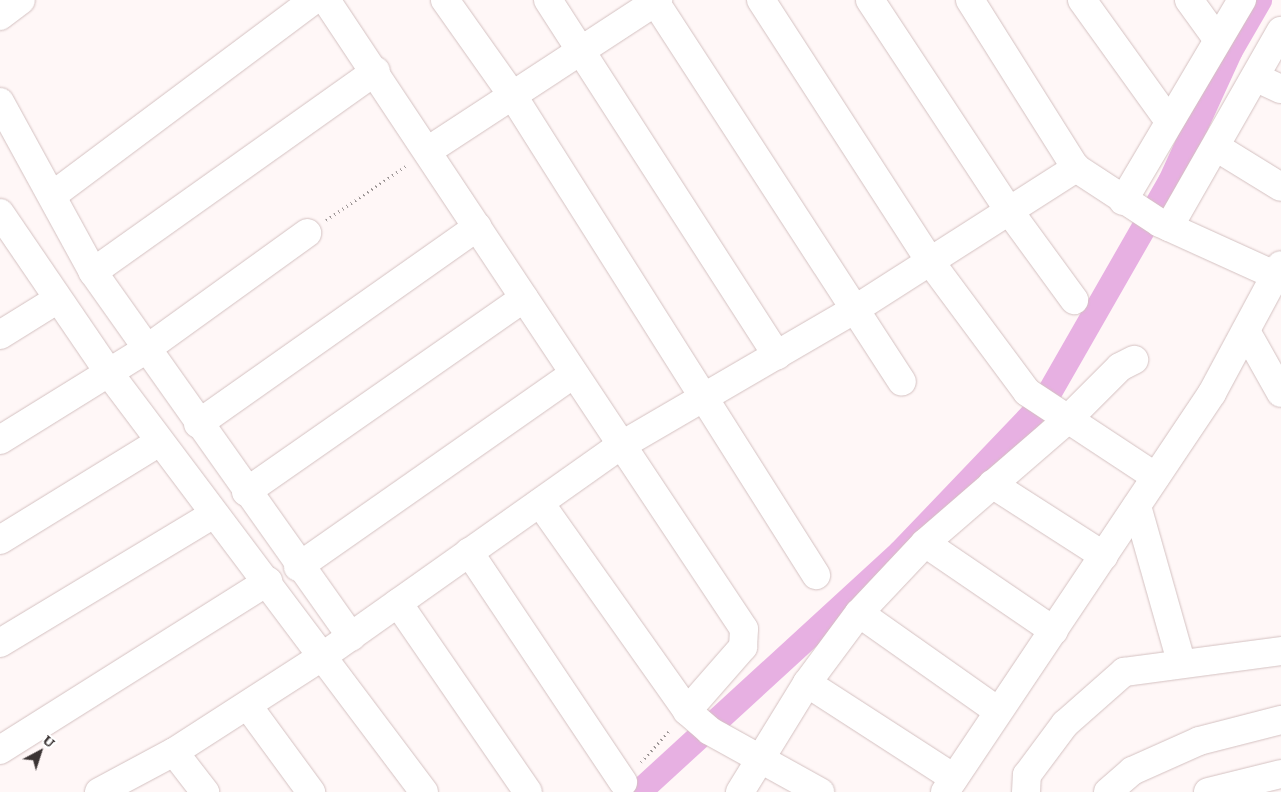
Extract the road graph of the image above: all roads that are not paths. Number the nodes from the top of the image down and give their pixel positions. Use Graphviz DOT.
graph roads {
  1 [pos="21,0"];
  2 [pos="314,0"];
  3 [pos="326,0"];
  4 [pos="445,0"];
  5 [pos="548,0"];
  6 [pos="761,0"];
  7 [pos="870,0"];
  8 [pos="970,0"];
  9 [pos="1082,0"];
  10 [pos="1190,0"];
  11 [pos="1242,0"];
  12 [pos="656,1"];
  13 [pos="0,16"];
  14 [pos="1281,31"];
  15 [pos="1218,40"];
  16 [pos="581,48"];
  17 [pos="376,71"];
  18 [pos="1269,84"];
  19 [pos="513,96"];
  20 [pos="0,102"];
  21 [pos="1169,121"];
  22 [pos="1216,147"];
  23 [pos="429,150"];
  24 [pos="1076,168"];
  25 [pos="1281,187"];
  26 [pos="52,196"];
  27 [pos="1129,205"];
  28 [pos="1007,208"];
  29 [pos="3,225"];
  30 [pos="1165,225"];
  31 [pos="477,227"];
  32 [pos="307,233"];
  33 [pos="929,260"];
  34 [pos="93,272"];
  35 [pos="1279,274"];
  36 [pos="524,298"];
  37 [pos="58,299"];
  38 [pos="1074,300"];
  39 [pos="854,310"];
  40 [pos="1246,331"];
  41 [pos="0,334"];
  42 [pos="145,350"];
  43 [pos="777,356"];
  44 [pos="1134,360"];
  45 [pos="109,373"];
  46 [pos="572,375"];
  47 [pos="902,382"];
  48 [pos="1281,393"];
  49 [pos="705,400"];
  50 [pos="1066,420"];
  51 [pos="198,424"];
  52 [pos="0,440"];
  53 [pos="159,442"];
  54 [pos="620,446"];
  55 [pos="1156,477"];
  56 [pos="992,484"];
  57 [pos="246,492"];
  58 [pos="540,503"];
  59 [pos="1137,506"];
  60 [pos="214,514"];
  61 [pos="0,540"];
  62 [pos="925,543"];
  63 [pos="469,552"];
  64 [pos="1104,556"];
  65 [pos="298,567"];
  66 [pos="816,575"];
  67 [pos="268,581"];
  68 [pos="398,603"];
  69 [pos="859,613"];
  70 [pos="1054,631"];
  71 [pos="351,637"];
  72 [pos="0,643"];
  73 [pos="1281,651"];
  74 [pos="323,656"];
  75 [pos="1181,662"];
  76 [pos="807,683"];
  77 [pos="248,706"];
  78 [pos="998,711"];
  79 [pos="1281,720"];
  80 [pos="698,721"];
  81 [pos="0,750"];
  82 [pos="174,752"];
  83 [pos="759,758"];
  84 [pos="1281,774"];
  85 [pos="623,782"];
  86 [pos="950,785"];
  87 [pos="99,792"];
  88 [pos="205,792"];
  89 [pos="311,792"];
  90 [pos="424,792"];
  91 [pos="528,792"];
  92 [pos="740,792"];
  93 [pos="820,792"];
  94 [pos="1026,792"];
  95 [pos="1108,792"];
  96 [pos="1208,792"];
  1 -- 13 [label="street"];
  2 -- 26 [label="street"];
  3 -- 17 [label="street"];
  4 -- 19 [label="street"];
  5 -- 16 [label="street"];
  6 -- 33 [label="street"];
  7 -- 28 [label="street"];
  8 -- 24 [label="street"];
  9 -- 21 [label="street"];
  10 -- 15 [label="street"];
  11 -- 15 [label="street"];
  12 -- 16 [label="street"];
  12 -- 39 [label="street"];
  14 -- 18 [label="street"];
  15 -- 21 [label="street"];
  16 -- 19 [label="street"];
  16 -- 43 [label="street"];
  17 -- 23 [label="street"];
  17 -- 34 [label="street"];
  18 -- 22 [label="street"];
  19 -- 23 [label="street"];
  19 -- 49 [label="street"];
  20 -- 26 [label="street"];
  21 -- 27 [label="street"];
  22 -- 25 [label="street"];
  22 -- 30 [label="street"];
  23 -- 31 [label="street"];
  24 -- 27 [label="street"];
  24 -- 28 [label="street"];
  26 -- 34 [label="street"];
  27 -- 30 [label="street"];
  28 -- 33 [label="street"];
  28 -- 38 [label="street"];
  29 -- 37 [label="street"];
  30 -- 35 [label="street"];
  31 -- 36 [label="street"];
  31 -- 51 [label="street"];
  32 -- 42 [label="street"];
  33 -- 39 [label="street"];
  33 -- 50 [label="street"];
  34 -- 42 [label="street"];
  35 -- 40 [label="street"];
  36 -- 46 [label="street"];
  36 -- 57 [label="street"];
  37 -- 41 [label="street"];
  37 -- 45 [label="street"];
  39 -- 43 [label="street"];
  39 -- 47 [label="street"];
  40 -- 48 [label="street"];
  40 -- 55 [label="street"];
  42 -- 45 [label="street"];
  42 -- 51 [label="street"];
  43 -- 49 [label="street"];
  44 -- 50 [label="street"];
  45 -- 52 [label="street"];
  45 -- 53 [label="street"];
  46 -- 54 [label="street"];
  46 -- 65 [label="street"];
  49 -- 54 [label="street"];
  49 -- 66 [label="street"];
  50 -- 55 [label="street"];
  50 -- 56 [label="street"];
  51 -- 57 [label="street"];
  53 -- 60 [label="street"];
  53 -- 61 [label="street"];
  54 -- 58 [label="street"];
  54 -- 80 [label="street"];
  55 -- 59 [label="street"];
  56 -- 62 [label="street"];
  56 -- 64 [label="street"];
  57 -- 65 [label="street"];
  58 -- 63 [label="street"];
  58 -- 80 [label="street"];
  59 -- 64 [label="street"];
  59 -- 75 [label="street"];
  60 -- 67 [label="street"];
  60 -- 72 [label="street"];
  62 -- 69 [label="street"];
  62 -- 70 [label="street"];
  63 -- 68 [label="street"];
  63 -- 85 [label="street"];
  64 -- 70 [label="street"];
  65 -- 71 [label="street"];
  67 -- 74 [label="street"];
  67 -- 81 [label="street"];
  68 -- 71 [label="street"];
  68 -- 91 [label="street"];
  69 -- 76 [label="street"];
  69 -- 78 [label="street"];
  70 -- 78 [label="street"];
  71 -- 74 [label="street"];
  73 -- 75 [label="street"];
  74 -- 77 [label="street"];
  74 -- 90 [label="street"];
  75 -- 94 [label="street"];
  76 -- 83 [label="street"];
  76 -- 86 [label="street"];
  77 -- 82 [label="street"];
  77 -- 89 [label="street"];
  78 -- 86 [label="street"];
  79 -- 95 [label="street"];
  80 -- 83 [label="street"];
  82 -- 87 [label="street"];
  82 -- 88 [label="street"];
  83 -- 92 [label="street"];
  83 -- 93 [label="street"];
  84 -- 96 [label="street"];
}
